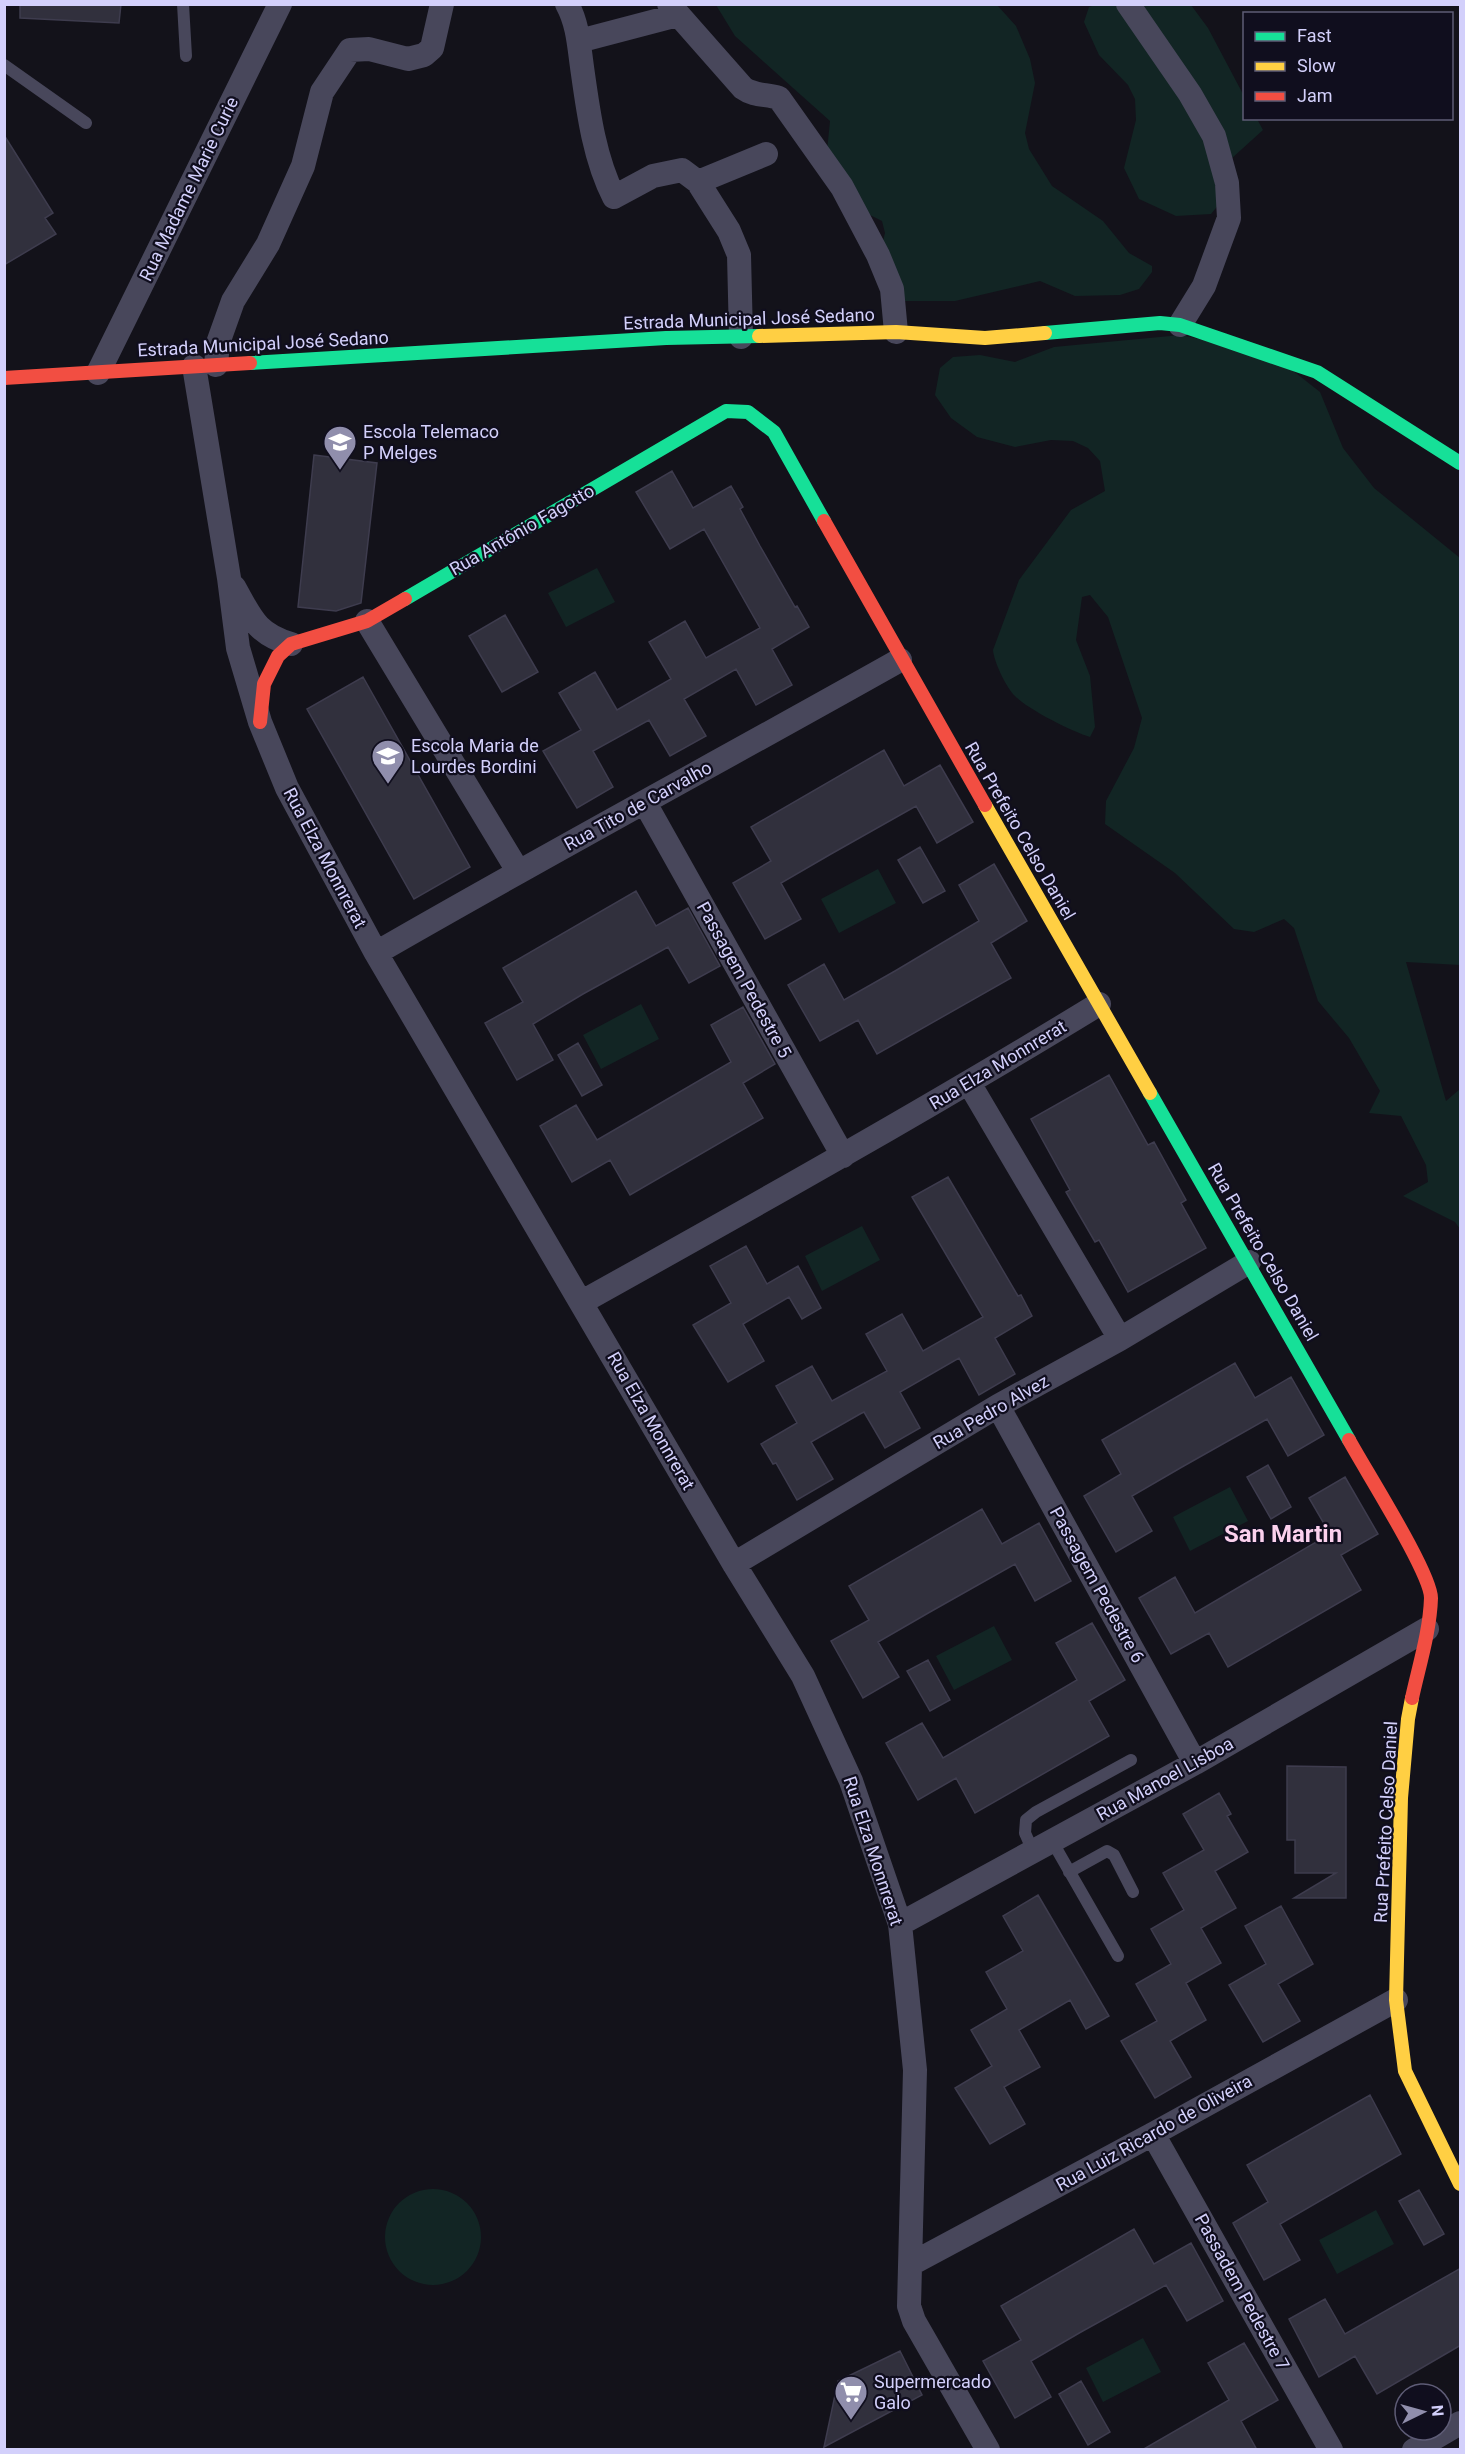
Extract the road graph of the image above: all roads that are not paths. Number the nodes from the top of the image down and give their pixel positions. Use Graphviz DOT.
graph roads {
  1 [pos="183,4"];
  2 [pos="280,4"];
  3 [pos="442,4"];
  4 [pos="567,4"];
  5 [pos="1128,4"];
  6 [pos="673,10"];
  7 [pos="579,41"];
  8 [pos="186,56"];
  9 [pos="4,65"];
  10 [pos="86,123"];
  11 [pos="766,154"];
  12 [pos="698,182"];
  13 [pos="1180,325"];
  14 [pos="896,332"];
  15 [pos="741,337"];
  16 [pos="205,366"];
  17 [pos="98,373"];
  18 [pos="4,378"];
  19 [pos="748,412"];
  20 [pos="1461,463"];
  21 [pos="229,578"];
  22 [pos="367,621"];
  23 [pos="291,644"];
  24 [pos="900,660"];
  25 [pos="260,722"];
  26 [pos="645,803"];
  27 [pos="518,871"];
  28 [pos="376,953"];
  29 [pos="1099,1004"];
  30 [pos="969,1083"];
  31 [pos="843,1156"];
  32 [pos="1249,1262"];
  33 [pos="582,1302"];
  34 [pos="1120,1339"];
  35 [pos="998,1406"];
  36 [pos="734,1564"];
  37 [pos="1427,1629"];
  38 [pos="1131,1760"];
  39 [pos="1195,1763"];
  40 [pos="1042,1846"];
  41 [pos="1069,1872"];
  42 [pos="1133,1892"];
  43 [pos="900,1924"];
  44 [pos="1118,1956"];
  45 [pos="1396,2000"];
  46 [pos="1153,2134"];
  47 [pos="1461,2184"];
  48 [pos="911,2264"];
  49 [pos="1461,2423"];
  50 [pos="988,2450"];
  51 [pos="1331,2450"];
  52 [pos="1414,2450"];
  1 -- 8 [label="lane"];
  2 -- 17 [label="street, Rua Madame Marie Curie"];
  3 -- 16 [label="street, Rua Elza Monnrerat"];
  4 -- 7 [label="street"];
  5 -- 13 [label="street"];
  6 -- 7 [label="street"];
  6 -- 14 [label="street"];
  7 -- 12 [label="street"];
  9 -- 10 [label="lane"];
  11 -- 12 [label="street"];
  12 -- 15 [label="street"];
  13 -- 14 [label="street, Estrada Municipal José Sedano"];
  13 -- 20 [label="street, Estrada Municipal José Sedano"];
  14 -- 15 [label="street, Estrada Municipal José Sedano"];
  15 -- 16 [label="street, Estrada Municipal José Sedano"];
  16 -- 17 [label="street, Estrada Municipal José Sedano"];
  16 -- 21 [label="street, Rua Elza Monnrerat"];
  17 -- 18 [label="street, Estrada Municipal José Sedano"];
  19 -- 22 [label="street, Rua Antônio Fagotto"];
  19 -- 24 [label="street, Rua Prefeito Celso Daniel"];
  21 -- 23 [label="street"];
  21 -- 25 [label="street, Rua Elza Monnrerat"];
  22 -- 23 [label="street, Rua Antônio Fagotto"];
  22 -- 27 [label="street"];
  23 -- 25 [label="street"];
  24 -- 26 [label="street, Rua Tito de Carvalho"];
  24 -- 29 [label="street, Rua Prefeito Celso Daniel"];
  25 -- 28 [label="street, Rua Elza Monnrerat"];
  26 -- 27 [label="street, Rua Tito de Carvalho"];
  26 -- 31 [label="street, Passagem Pedestre 5"];
  27 -- 28 [label="street, Rua Tito de Carvalho"];
  28 -- 33 [label="street, Rua Elza Monnrerat"];
  29 -- 30 [label="street, Rua Elza Monnrerat"];
  29 -- 32 [label="street, Rua Prefeito Celso Daniel"];
  30 -- 31 [label="street, Rua Elza Monnrerat"];
  30 -- 34 [label="street"];
  31 -- 33 [label="street, Rua Elza Monnrerat"];
  32 -- 34 [label="street, Rua Pedro Alvez"];
  32 -- 37 [label="street, Rua Prefeito Celso Daniel"];
  33 -- 36 [label="street, Rua Elza Monnrerat"];
  34 -- 35 [label="street, Rua Pedro Alvez"];
  35 -- 36 [label="street, Rua Pedro Alvez"];
  35 -- 39 [label="street, Passagem Pedestre 6"];
  36 -- 43 [label="street, Rua Elza Monnrerat"];
  37 -- 39 [label="street, Rua Manoel Lisboa"];
  37 -- 45 [label="street, Rua Prefeito Celso Daniel"];
  38 -- 40 [label="lane"];
  39 -- 40 [label="street, Rua Manoel Lisboa"];
  40 -- 41 [label="lane"];
  40 -- 43 [label="street, Rua Manoel Lisboa"];
  41 -- 42 [label="lane"];
  41 -- 44 [label="lane"];
  43 -- 48 [label="street, Rua Elza Monnrerat"];
  45 -- 46 [label="street, Rua Luiz Ricardo de Oliveira"];
  45 -- 47 [label="street, Rua Prefeito Celso Daniel"];
  46 -- 48 [label="street, Rua Luiz Ricardo de Oliveira"];
  46 -- 51 [label="street, Passadem Pedestre 7"];
  48 -- 50 [label="street, Rua Elza Monnrerat"];
  49 -- 52 [label="street"];
}
